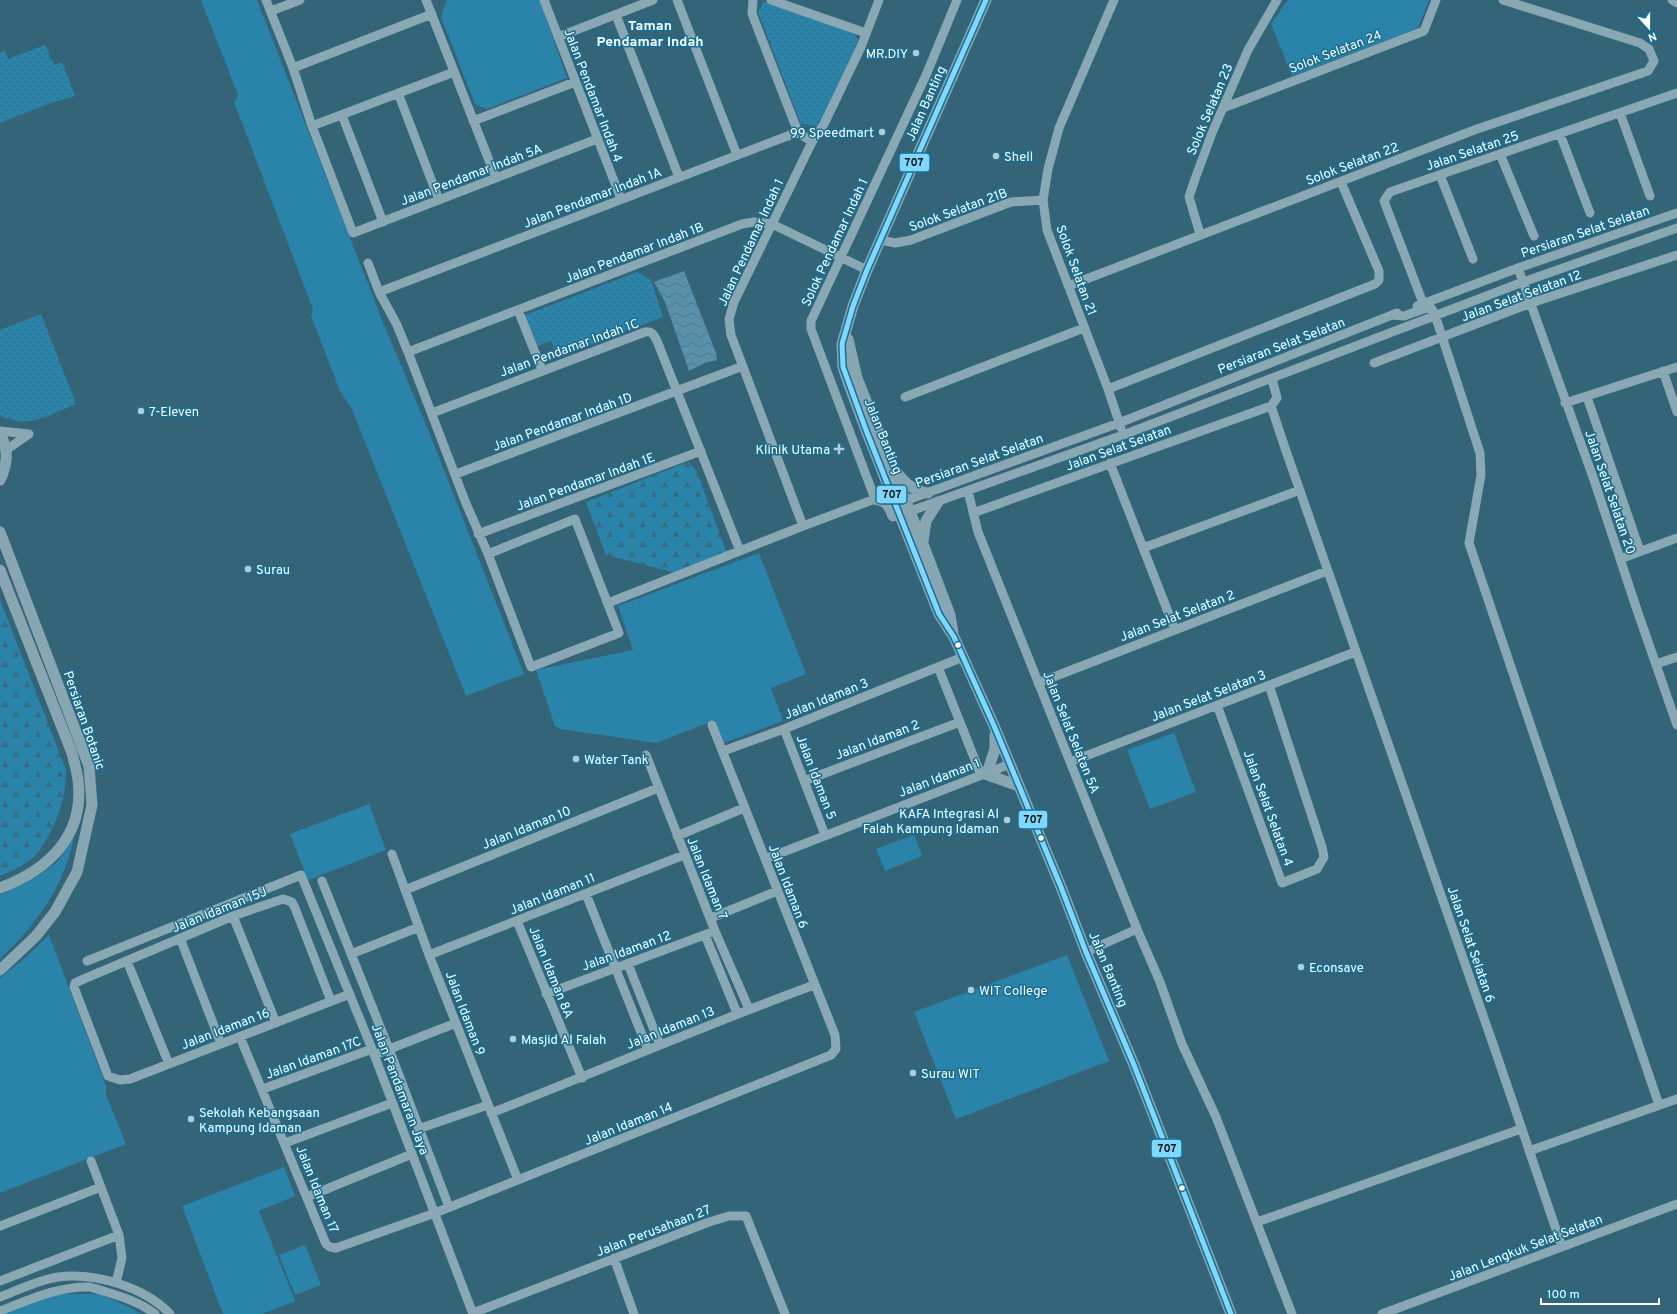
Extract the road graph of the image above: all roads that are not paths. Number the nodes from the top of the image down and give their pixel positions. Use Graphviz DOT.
graph roads {
  1 [pos="266,0"];
  2 [pos="300,0"];
  3 [pos="426,0"];
  4 [pos="544,0"];
  5 [pos="653,0"];
  6 [pos="677,0"];
  7 [pos="753,0"];
  8 [pos="771,0"];
  9 [pos="879,0"];
  10 [pos="957,0"];
  11 [pos="986,0"];
  12 [pos="1114,0"];
  13 [pos="1277,0"];
  14 [pos="1436,0"];
  15 [pos="1503,0"];
  16 [pos="1672,0"];
  17 [pos="1677,3"];
  18 [pos="271,11"];
  19 [pos="432,14"];
  20 [pos="616,15"];
  21 [pos="866,33"];
  22 [pos="558,37"];
  23 [pos="293,68"];
  24 [pos="454,72"];
  25 [pos="575,82"];
  26 [pos="1677,93"];
  27 [pos="398,94"];
  28 [pos="1223,108"];
  29 [pos="1620,113"];
  30 [pos="342,115"];
  31 [pos="473,121"];
  32 [pos="312,126"];
  33 [pos="798,132"];
  34 [pos="1560,134"];
  35 [pos="598,139"];
  36 [pos="812,142"];
  37 [pos="1500,154"];
  38 [pos="737,155"];
  39 [pos="1440,175"];
  40 [pos="679,177"];
  41 [pos="496,178"];
  42 [pos="1341,182"];
  43 [pos="1650,196"];
  44 [pos="439,200"];
  45 [pos="621,200"];
  46 [pos="1043,200"];
  47 [pos="1590,213"];
  48 [pos="1677,213"];
  49 [pos="383,222"];
  50 [pos="772,224"];
  51 [pos="1677,228"];
  52 [pos="1200,234"];
  53 [pos="1534,236"];
  54 [pos="881,240"];
  55 [pos="1677,255"];
  56 [pos="840,256"];
  57 [pos="1473,259"];
  58 [pos="368,263"];
  59 [pos="1518,268"];
  60 [pos="867,270"];
  61 [pos="1523,282"];
  62 [pos="1068,286"];
  63 [pos="380,292"];
  64 [pos="1423,303"];
  65 [pos="1531,304"];
  66 [pos="518,310"];
  67 [pos="1393,315"];
  68 [pos="1435,315"];
  69 [pos="1084,328"];
  70 [pos="847,329"];
  71 [pos="1442,337"];
  72 [pos="408,352"];
  73 [pos="1374,363"];
  74 [pos="743,366"];
  75 [pos="1677,367"];
  76 [pos="542,370"];
  77 [pos="1663,371"];
  78 [pos="1272,379"];
  79 [pos="1108,389"];
  80 [pos="677,392"];
  81 [pos="1587,397"];
  82 [pos="905,398"];
  83 [pos="1566,403"];
  84 [pos="1271,406"];
  85 [pos="1677,412"];
  86 [pos="432,413"];
  87 [pos="1119,423"];
  88 [pos="0,433"];
  89 [pos="1123,435"];
  90 [pos="6,450"];
  91 [pos="701,451"];
  92 [pos="1110,463"];
  93 [pos="892,466"];
  94 [pos="456,474"];
  95 [pos="0,480"];
  96 [pos="1300,490"];
  97 [pos="968,491"];
  98 [pos="928,493"];
  99 [pos="875,499"];
  100 [pos="938,502"];
  101 [pos="903,508"];
  102 [pos="973,513"];
  103 [pos="803,526"];
  104 [pos="0,532"];
  105 [pos="478,534"];
  106 [pos="1677,538"];
  107 [pos="918,547"];
  108 [pos="1143,548"];
  109 [pos="740,551"];
  110 [pos="1640,551"];
  111 [pos="488,554"];
  112 [pos="1620,559"];
  113 [pos="0,570"];
  114 [pos="1326,570"];
  115 [pos="608,603"];
  116 [pos="1175,630"];
  117 [pos="1355,652"];
  118 [pos="963,657"];
  119 [pos="1677,657"];
  120 [pos="1656,664"];
  121 [pos="938,667"];
  122 [pos="1038,683"];
  123 [pos="1269,685"];
  124 [pos="1217,705"];
  125 [pos="960,722"];
  126 [pos="712,725"];
  127 [pos="1677,725"];
  128 [pos="995,728"];
  129 [pos="784,729"];
  130 [pos="722,751"];
  131 [pos="646,755"];
  132 [pos="1070,762"];
  133 [pos="1010,764"];
  134 [pos="984,774"];
  135 [pos="804,781"];
  136 [pos="1019,786"];
  137 [pos="658,788"];
  138 [pos="744,808"];
  139 [pos="825,835"];
  140 [pos="677,836"];
  141 [pos="392,854"];
  142 [pos="684,854"];
  143 [pos="765,859"];
  144 [pos="322,881"];
  145 [pos="0,888"];
  146 [pos="404,890"];
  147 [pos="777,891"];
  148 [pos="586,894"];
  149 [pos="233,916"];
  150 [pos="710,918"];
  151 [pos="517,921"];
  152 [pos="419,927"];
  153 [pos="1138,929"];
  154 [pos="715,930"];
  155 [pos="705,935"];
  156 [pos="180,938"];
  157 [pos="1086,952"];
  158 [pos="351,954"];
  159 [pos="429,955"];
  160 [pos="86,961"];
  161 [pos="127,961"];
  162 [pos="628,964"];
  163 [pos="615,968"];
  164 [pos="0,970"];
  165 [pos="814,985"];
  166 [pos="350,994"];
  167 [pos="546,994"];
  168 [pos="332,1001"];
  169 [pos="749,1009"];
  170 [pos="737,1013"];
  171 [pos="276,1023"];
  172 [pos="456,1023"];
  173 [pos="240,1036"];
  174 [pos="221,1044"];
  175 [pos="660,1045"];
  176 [pos="389,1049"];
  177 [pos="648,1050"];
  178 [pos="373,1052"];
  179 [pos="831,1055"];
  180 [pos="169,1064"];
  181 [pos="108,1076"];
  182 [pos="582,1078"];
  183 [pos="263,1089"];
  184 [pos="1677,1099"];
  185 [pos="392,1102"];
  186 [pos="1660,1105"];
  187 [pos="489,1109"];
  188 [pos="418,1129"];
  189 [pos="1522,1129"];
  190 [pos="285,1143"];
  191 [pos="1529,1150"];
  192 [pos="412,1154"];
  193 [pos="91,1161"];
  194 [pos="518,1180"];
  195 [pos="100,1187"];
  196 [pos="307,1197"];
  197 [pos="1677,1204"];
  198 [pos="449,1207"];
  199 [pos="435,1214"];
  200 [pos="1257,1222"];
  201 [pos="0,1226"];
  202 [pos="1556,1231"];
  203 [pos="119,1235"];
  204 [pos="1572,1242"];
  205 [pos="1562,1246"];
  206 [pos="1547,1252"];
  207 [pos="614,1258"];
  208 [pos="0,1281"];
  209 [pos="116,1283"];
  210 [pos="90,1287"];
  211 [pos="0,1296"];
  212 [pos="130,1300"];
  213 [pos="0,1311"];
  214 [pos="155,1314"];
  215 [pos="170,1314"];
  216 [pos="473,1314"];
  217 [pos="634,1314"];
  218 [pos="785,1314"];
  219 [pos="1231,1314"];
  220 [pos="1292,1314"];
  221 [pos="1382,1314"];
  1 -- 18 [label="street"];
  2 -- 18 [label="street"];
  3 -- 19 [label="street"];
  4 -- 22 [label="street, Jalan Pendamar Indah 4"];
  5 -- 20 [label="street"];
  6 -- 38 [label="street"];
  7 -- 33 [label="street"];
  8 -- 21 [label="street"];
  9 -- 21 [label="street, Jalan Pendamar Indah 1"];
  10 -- 56 [label="street, Solok Pendamar Indah 1"];
  11 -- 54 [label="main road, Jalan Banting"];
  12 -- 46 [label="street, Solok Selatan 21"];
  13 -- 28 [label="street, Solok Selatan 23"];
  14 -- 28 [label="street, Solok Selatan 24"];
  15 -- 42 [label="street, Solok Selatan 22"];
  16 -- 17 [label="street"];
  18 -- 23 [label="street"];
  19 -- 23 [label="street"];
  19 -- 24 [label="street"];
  20 -- 22 [label="street"];
  20 -- 40 [label="street"];
  21 -- 36 [label="street, Jalan Pendamar Indah 1"];
  22 -- 25 [label="street, Jalan Pendamar Indah 4"];
  23 -- 32 [label="street"];
  24 -- 27 [label="street"];
  24 -- 31 [label="street"];
  25 -- 31 [label="street"];
  25 -- 35 [label="street, Jalan Pendamar Indah 4"];
  26 -- 29 [label="street, Jalan Selatan 25"];
  27 -- 30 [label="street"];
  27 -- 44 [label="street"];
  28 -- 52 [label="street, Solok Selatan 23"];
  29 -- 34 [label="street, Jalan Selatan 25"];
  29 -- 43 [label="street"];
  30 -- 32 [label="street"];
  30 -- 49 [label="street"];
  31 -- 41 [label="street"];
  32 -- 49 [label="street, Jalan Pendamar Indah 5A"];
  33 -- 36 [label="street"];
  33 -- 38 [label="street, Jalan Pendamar Indah 1A"];
  34 -- 37 [label="street, Jalan Selatan 25"];
  34 -- 47 [label="street"];
  35 -- 41 [label="street, Jalan Pendamar Indah 5A"];
  35 -- 45 [label="street, Jalan Pendamar Indah 4"];
  36 -- 50 [label="street, Jalan Pendamar Indah 1"];
  37 -- 39 [label="street, Jalan Selatan 25"];
  37 -- 53 [label="street"];
  38 -- 40 [label="street, Jalan Pendamar Indah 1A"];
  39 -- 57 [label="street"];
  39 -- 64 [label="street, Jalan Selatan 25"];
  40 -- 45 [label="street, Jalan Pendamar Indah 1A"];
  41 -- 44 [label="street, Jalan Pendamar Indah 5A"];
  42 -- 52 [label="street, Solok Selatan 22"];
  42 -- 79 [label="street"];
  44 -- 49 [label="street, Jalan Pendamar Indah 5A"];
  45 -- 63 [label="street, Jalan Pendamar Indah 1A"];
  46 -- 54 [label="street, Solok Selatan 21B"];
  46 -- 62 [label="street, Solok Selatan 21"];
  48 -- 59 [label="street, Persiaran Selat Selatan"];
  50 -- 56 [label="street, Jalan Pendamar Indah 1B"];
  50 -- 66 [label="street, Jalan Pendamar Indah 1B"];
  50 -- 74 [label="street, Jalan Pendamar Indah 1"];
  51 -- 61 [label="street, Persiaran Selat Selatan"];
  52 -- 62 [label="street, Solok Selatan 22"];
  54 -- 60 [label="main road, Jalan Banting"];
  55 -- 65 [label="street, Jalan Selat Selatan 12"];
  56 -- 60 [label="street, Jalan Pendamar Indah 1B"];
  56 -- 99 [label="street, Solok Pendamar Indah 1"];
  58 -- 63 [label="street"];
  59 -- 61 [label="street, Jalan Selat Selatan 20"];
  59 -- 64 [label="street, Persiaran Selat Selatan"];
  60 -- 70 [label="main road, Jalan Banting"];
  61 -- 65 [label="street, Jalan Selat Selatan 20"];
  61 -- 68 [label="street, Persiaran Selat Selatan"];
  62 -- 69 [label="street, Solok Selatan 21"];
  63 -- 72 [label="street"];
  64 -- 67 [label="street, Persiaran Selat Selatan"];
  65 -- 71 [label="street, Jalan Selat Selatan 12"];
  65 -- 83 [label="street, Jalan Selat Selatan 20"];
  66 -- 72 [label="street, Jalan Pendamar Indah 1B"];
  66 -- 76 [label="street"];
  67 -- 68 [label="street"];
  67 -- 87 [label="street, Persiaran Selat Selatan"];
  68 -- 71 [label="street"];
  68 -- 78 [label="street, Persiaran Selat Selatan"];
  69 -- 79 [label="street, Solok Selatan 21"];
  69 -- 82 [label="street"];
  70 -- 93 [label="main road, Jalan Banting"];
  70 -- 101 [label="main road, Jalan Banting"];
  71 -- 73 [label="street, Jalan Selat Selatan 12"];
  71 -- 186 [label="street"];
  72 -- 86 [label="street"];
  74 -- 80 [label="street, Jalan Pendamar Indah 1D"];
  74 -- 103 [label="street, Jalan Pendamar Indah 1"];
  75 -- 77 [label="street"];
  76 -- 80 [label="street, Jalan Pendamar Indah 1C"];
  76 -- 86 [label="street, Jalan Pendamar Indah 1C"];
  77 -- 81 [label="street"];
  77 -- 85 [label="street"];
  78 -- 84 [label="street"];
  78 -- 89 [label="street, Persiaran Selat Selatan"];
  79 -- 87 [label="street, Solok Selatan 21"];
  80 -- 91 [label="street, Jalan Pendamar Indah 1C"];
  80 -- 94 [label="street, Jalan Pendamar Indah 1D"];
  81 -- 83 [label="street"];
  81 -- 110 [label="street"];
  83 -- 112 [label="street, Jalan Selat Selatan 20"];
  84 -- 92 [label="street, Jalan Selat Selatan"];
  84 -- 96 [label="street, Jalan Selat Selatan 6"];
  86 -- 94 [label="street"];
  87 -- 89 [label="street, Solok Selatan 21"];
  87 -- 98 [label="street, Persiaran Selat Selatan"];
  88 -- 90 [label="main road"];
  88 -- 90 [label="street"];
  89 -- 97 [label="street, Persiaran Selat Selatan"];
  90 -- 95 [label="main road"];
  91 -- 105 [label="street, Jalan Pendamar Indah 1E"];
  91 -- 109 [label="street, Jalan Pendamar Indah 1C"];
  92 -- 102 [label="street, Jalan Selat Selatan"];
  92 -- 108 [label="street"];
  93 -- 98 [label="main road"];
  93 -- 101 [label="main road, Jalan Banting"];
  94 -- 105 [label="street"];
  96 -- 108 [label="street"];
  96 -- 114 [label="street, Jalan Selat Selatan 6"];
  97 -- 100 [label="street, Persiaran Selat Selatan"];
  97 -- 102 [label="street, Jalan Selat Selatan 5A"];
  98 -- 101 [label="street, Persiaran Selat Selatan"];
  99 -- 103 [label="street"];
  99 -- 107 [label="main road"];
  100 -- 101 [label="street, Persiaran Selat Selatan"];
  100 -- 107 [label="main road"];
  101 -- 107 [label="main road, Jalan Banting"];
  102 -- 122 [label="street, Jalan Selat Selatan 5A"];
  103 -- 109 [label="street"];
  104 -- 164 [label="main road, Persiaran Botanic"];
  105 -- 111 [label="street"];
  106 -- 110 [label="street"];
  107 -- 118 [label="main road, Jalan Banting"];
  108 -- 116 [label="street"];
  109 -- 115 [label="street"];
  110 -- 112 [label="street"];
  111 -- 115 [label="street"];
  111 -- 115 [label="street"];
  112 -- 120 [label="street, Jalan Selat Selatan 20"];
  113 -- 145 [label="main road, Persiaran Botanic"];
  114 -- 116 [label="street, Jalan Selat Selatan 2"];
  114 -- 117 [label="street, Jalan Selat Selatan 6"];
  116 -- 122 [label="street, Jalan Selat Selatan 2"];
  117 -- 123 [label="street, Jalan Selat Selatan 3"];
  117 -- 189 [label="street, Jalan Selat Selatan 6"];
  118 -- 121 [label="street, Jalan Idaman 3"];
  118 -- 128 [label="main road, Jalan Banting"];
  119 -- 120 [label="street"];
  120 -- 127 [label="street, Jalan Selat Selatan 20"];
  121 -- 125 [label="street"];
  121 -- 129 [label="street, Jalan Idaman 3"];
  122 -- 132 [label="street, Jalan Selat Selatan 5A"];
  123 -- 124 [label="street, Jalan Selat Selatan 3"];
  123 -- 124 [label="street, Jalan Selat Selatan 4"];
  124 -- 132 [label="street, Jalan Selat Selatan 3"];
  125 -- 134 [label="street"];
  125 -- 135 [label="street, Jalan Idaman 2"];
  126 -- 130 [label="street, Jalan Idaman 6"];
  128 -- 133 [label="main road, Jalan Banting"];
  128 -- 134 [label="main road"];
  129 -- 130 [label="street, Jalan Idaman 3"];
  129 -- 135 [label="street, Jalan Idaman 5"];
  130 -- 138 [label="street, Jalan Idaman 6"];
  131 -- 137 [label="street, Jalan Idaman 7"];
  132 -- 153 [label="street, Jalan Selat Selatan 5A"];
  133 -- 134 [label="street, Jalan Idaman 1"];
  133 -- 136 [label="main road, Jalan Banting"];
  134 -- 136 [label="main road"];
  134 -- 139 [label="street, Jalan Idaman 1"];
  135 -- 139 [label="street, Jalan Idaman 5"];
  136 -- 157 [label="main road, Jalan Banting"];
  137 -- 140 [label="street, Jalan Idaman 7"];
  137 -- 146 [label="street, Jalan Idaman 10"];
  138 -- 140 [label="street"];
  138 -- 143 [label="street, Jalan Idaman 6"];
  139 -- 143 [label="street, Jalan Idaman 1"];
  140 -- 142 [label="street, Jalan Idaman 7"];
  141 -- 146 [label="street, Jalan Idaman 9"];
  142 -- 148 [label="street, Jalan Idaman 11"];
  142 -- 150 [label="street, Jalan Idaman 7"];
  143 -- 147 [label="street, Jalan Idaman 6"];
  144 -- 158 [label="street, Jalan Pandamaran Jaya"];
  146 -- 152 [label="street, Jalan Idaman 9"];
  147 -- 150 [label="street"];
  147 -- 165 [label="street, Jalan Idaman 6"];
  148 -- 151 [label="street, Jalan Idaman 11"];
  148 -- 163 [label="street"];
  149 -- 156 [label="street, Jalan Idaman 15J"];
  149 -- 168 [label="street, Jalan Idaman 15J"];
  149 -- 171 [label="street"];
  150 -- 154 [label="street, Jalan Idaman 7"];
  151 -- 159 [label="street, Jalan Idaman 11"];
  151 -- 167 [label="street, Jalan Idaman 8A"];
  152 -- 158 [label="street"];
  152 -- 159 [label="street, Jalan Idaman 9"];
  153 -- 157 [label="street"];
  153 -- 200 [label="street, Jalan Selat Selatan 5A"];
  154 -- 155 [label="street, Jalan Idaman 12"];
  154 -- 169 [label="street, Jalan Idaman 7"];
  155 -- 162 [label="street, Jalan Idaman 12"];
  155 -- 170 [label="street, Jalan Idaman 7"];
  156 -- 161 [label="street, Jalan Idaman 15J"];
  156 -- 174 [label="street"];
  157 -- 219 [label="main road, Jalan Banting"];
  158 -- 176 [label="street, Jalan Pandamaran Jaya"];
  159 -- 172 [label="street, Jalan Idaman 9"];
  160 -- 166 [label="street, Jalan Pandamaran Jaya"];
  161 -- 180 [label="street"];
  161 -- 181 [label="street, Jalan Idaman 15J"];
  162 -- 163 [label="street, Jalan Idaman 12"];
  162 -- 175 [label="street"];
  163 -- 167 [label="street, Jalan Idaman 12"];
  163 -- 177 [label="street"];
  165 -- 169 [label="street, Jalan Idaman 13"];
  165 -- 179 [label="street, Jalan Idaman 6"];
  166 -- 168 [label="street, Jalan Idaman 16"];
  166 -- 178 [label="street, Jalan Pandamaran Jaya"];
  167 -- 182 [label="street, Jalan Idaman 8A"];
  168 -- 171 [label="street, Jalan Idaman 16"];
  169 -- 170 [label="street, Jalan Idaman 13"];
  170 -- 175 [label="street, Jalan Idaman 13"];
  171 -- 173 [label="street, Jalan Idaman 16"];
  172 -- 176 [label="street, Jalan Idaman 17C"];
  172 -- 187 [label="street, Jalan Idaman 9"];
  173 -- 174 [label="street, Jalan Idaman 16"];
  173 -- 183 [label="street, Jalan Idaman 17"];
  174 -- 180 [label="street, Jalan Idaman 16"];
  175 -- 177 [label="street, Jalan Idaman 13"];
  176 -- 178 [label="street, Jalan Idaman 17C"];
  176 -- 188 [label="street, Jalan Pandamaran Jaya"];
  177 -- 182 [label="street, Jalan Idaman 13"];
  178 -- 183 [label="street, Jalan Idaman 17C"];
  178 -- 185 [label="street, Jalan Pandamaran Jaya"];
  179 -- 194 [label="street, Jalan Idaman 14"];
  180 -- 181 [label="street, Jalan Idaman 16"];
  182 -- 187 [label="street, Jalan Idaman 13"];
  183 -- 190 [label="street, Jalan Idaman 17"];
  184 -- 186 [label="street"];
  185 -- 190 [label="street"];
  185 -- 192 [label="street, Jalan Pandamaran Jaya"];
  186 -- 191 [label="street"];
  187 -- 188 [label="street, Jalan Idaman 13"];
  187 -- 194 [label="street, Jalan Idaman 9"];
  188 -- 198 [label="street, Jalan Pandamaran Jaya"];
  189 -- 191 [label="street, Jalan Selat Selatan 6"];
  189 -- 200 [label="street"];
  190 -- 196 [label="street, Jalan Idaman 17"];
  191 -- 202 [label="street, Jalan Selat Selatan 6"];
  192 -- 196 [label="street"];
  192 -- 199 [label="street, Jalan Pandamaran Jaya"];
  193 -- 195 [label="street"];
  194 -- 198 [label="street, Jalan Idaman 14"];
  195 -- 201 [label="street"];
  195 -- 203 [label="street"];
  196 -- 199 [label="street, Jalan Idaman 17"];
  197 -- 204 [label="street, Jalan Lengkuk Selat Selatan"];
  198 -- 199 [label="street, Jalan Idaman 14"];
  199 -- 216 [label="street, Jalan Pandamaran Jaya"];
  200 -- 220 [label="street, Jalan Selat Selatan 5A"];
  202 -- 204 [label="street"];
  202 -- 205 [label="street, Jalan Selat Selatan 6"];
  202 -- 206 [label="street"];
  203 -- 208 [label="street"];
  203 -- 209 [label="street"];
  204 -- 205 [label="street, Jalan Lengkuk Selat Selatan"];
  205 -- 206 [label="street, Jalan Lengkuk Selat Selatan"];
  206 -- 221 [label="street, Jalan Lengkuk Selat Selatan"];
  207 -- 216 [label="street, Jalan Perusahaan 27"];
  207 -- 217 [label="street"];
  207 -- 218 [label="street, Jalan Perusahaan 27"];
  209 -- 210 [label="street"];
  209 -- 211 [label="street"];
  209 -- 212 [label="street"];
  209 -- 215 [label="street"];
  210 -- 212 [label="street"];
  210 -- 213 [label="street"];
  212 -- 214 [label="street"];
}
